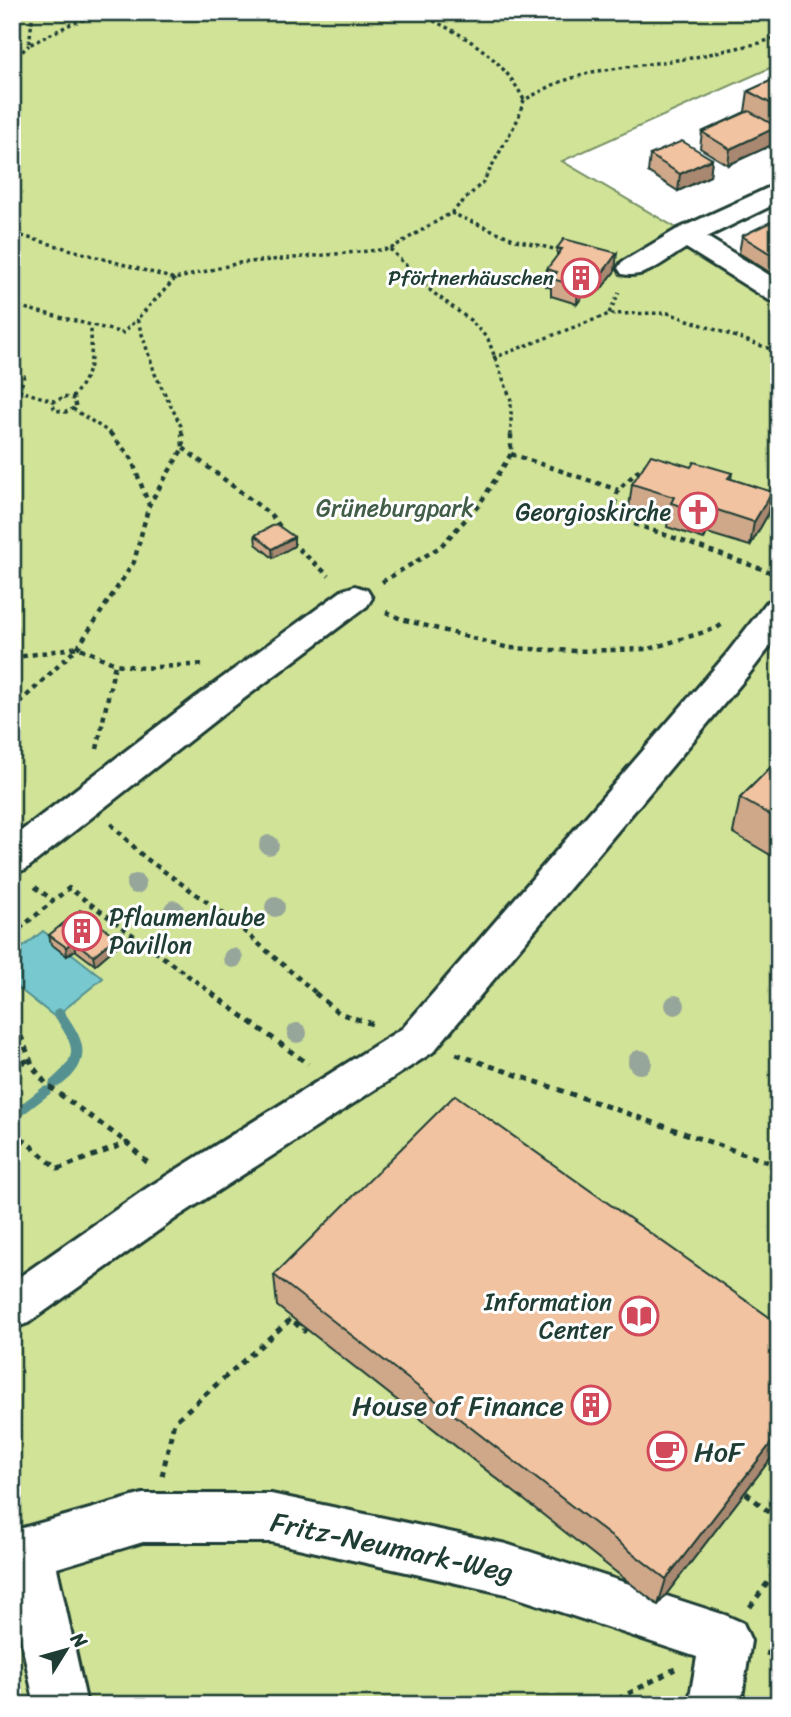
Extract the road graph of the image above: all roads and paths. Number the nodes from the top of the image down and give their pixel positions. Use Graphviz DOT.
graph roads {
  1 [pos="33,12"];
  2 [pos="106,12"];
  3 [pos="414,12"];
  4 [pos="779,36"];
  5 [pos="29,45"];
  6 [pos="12,61"];
  7 [pos="524,100"];
  8 [pos="779,191"];
  9 [pos="451,213"];
  10 [pos="12,217"];
  11 [pos="22,236"];
  12 [pos="686,236"];
  13 [pos="12,246"];
  14 [pos="390,249"];
  15 [pos="567,253"];
  16 [pos="632,268"];
  17 [pos="174,279"];
  18 [pos="779,294"];
  19 [pos="12,305"];
  20 [pos="137,319"];
  21 [pos="92,326"];
  22 [pos="779,352"];
  23 [pos="493,358"];
  24 [pos="12,367"];
  25 [pos="20,391"];
  26 [pos="12,395"];
  27 [pos="72,398"];
  28 [pos="54,401"];
  29 [pos="73,410"];
  30 [pos="183,448"];
  31 [pos="511,454"];
  32 [pos="655,470"];
  33 [pos="618,490"];
  34 [pos="754,500"];
  35 [pos="149,505"];
  36 [pos="779,508"];
  37 [pos="779,564"];
  38 [pos="773,589"];
  39 [pos="355,598"];
  40 [pos="728,620"];
  41 [pos="78,647"];
  42 [pos="12,658"];
  43 [pos="218,659"];
  44 [pos="115,664"];
  45 [pos="12,710"];
  46 [pos="92,797"];
  47 [pos="12,859"];
  48 [pos="12,935"];
  49 [pos="12,1013"];
  50 [pos="418,1040"];
  51 [pos="30,1059"];
  52 [pos="15,1065"];
  53 [pos="344,1087"];
  54 [pos="12,1130"];
  55 [pos="127,1143"];
  56 [pos="779,1166"];
  57 [pos="177,1193"];
  58 [pos="12,1308"];
  59 [pos="305,1329"];
  60 [pos="746,1493"];
  61 [pos="159,1518"];
  62 [pos="779,1520"];
  63 [pos="20,1554"];
  64 [pos="725,1642"];
  65 [pos="61,1705"];
  66 [pos="607,1705"];
  67 [pos="719,1705"];
  1 -- 5 [label="path"];
  2 -- 5 [label="path"];
  3 -- 7 [label="path"];
  4 -- 7 [label="path"];
  5 -- 6 [label="path"];
  7 -- 9 [label="path"];
  8 -- 12 [label="street"];
  9 -- 14 [label="path"];
  9 -- 15 [label="path"];
  10 -- 11 [label="path"];
  11 -- 13 [label="path"];
  11 -- 17 [label="path"];
  12 -- 16 [label="street"];
  12 -- 18 [label="street"];
  14 -- 17 [label="path"];
  14 -- 23 [label="path"];
  17 -- 20 [label="path"];
  19 -- 21 [label="path"];
  20 -- 21 [label="path"];
  20 -- 30 [label="path"];
  21 -- 27 [label="path"];
  22 -- 23 [label="path"];
  23 -- 31 [label="path"];
  24 -- 25 [label="path"];
  25 -- 26 [label="path"];
  25 -- 28 [label="path"];
  27 -- 28 [label="path"];
  27 -- 29 [label="path"];
  28 -- 29 [label="path"];
  29 -- 35 [label="path"];
  30 -- 35 [label="path"];
  30 -- 39 [label="path"];
  31 -- 33 [label="path"];
  31 -- 39 [label="path"];
  32 -- 33 [label="path"];
  33 -- 38 [label="path"];
  34 -- 36 [label="path"];
  35 -- 41 [label="path"];
  37 -- 38 [label="path"];
  38 -- 50 [label="street"];
  39 -- 40 [label="path"];
  39 -- 46 [label="street"];
  41 -- 42 [label="path"];
  41 -- 44 [label="path"];
  41 -- 45 [label="path"];
  43 -- 44 [label="path"];
  44 -- 46 [label="path"];
  46 -- 47 [label="street"];
  46 -- 50 [label="path"];
  48 -- 53 [label="path"];
  49 -- 51 [label="path"];
  50 -- 53 [label="street"];
  50 -- 56 [label="path"];
  51 -- 52 [label="path"];
  51 -- 55 [label="path"];
  53 -- 57 [label="street"];
  54 -- 55 [label="path"];
  55 -- 57 [label="path"];
  57 -- 58 [label="street"];
  59 -- 61 [label="path"];
  60 -- 62 [label="path"];
  61 -- 63 [label="street, Fritz-Neumark-Weg"];
  61 -- 64 [label="street, Fritz-Neumark-Weg"];
  63 -- 65 [label="street"];
  64 -- 66 [label="path"];
  64 -- 67 [label="street"];
}
